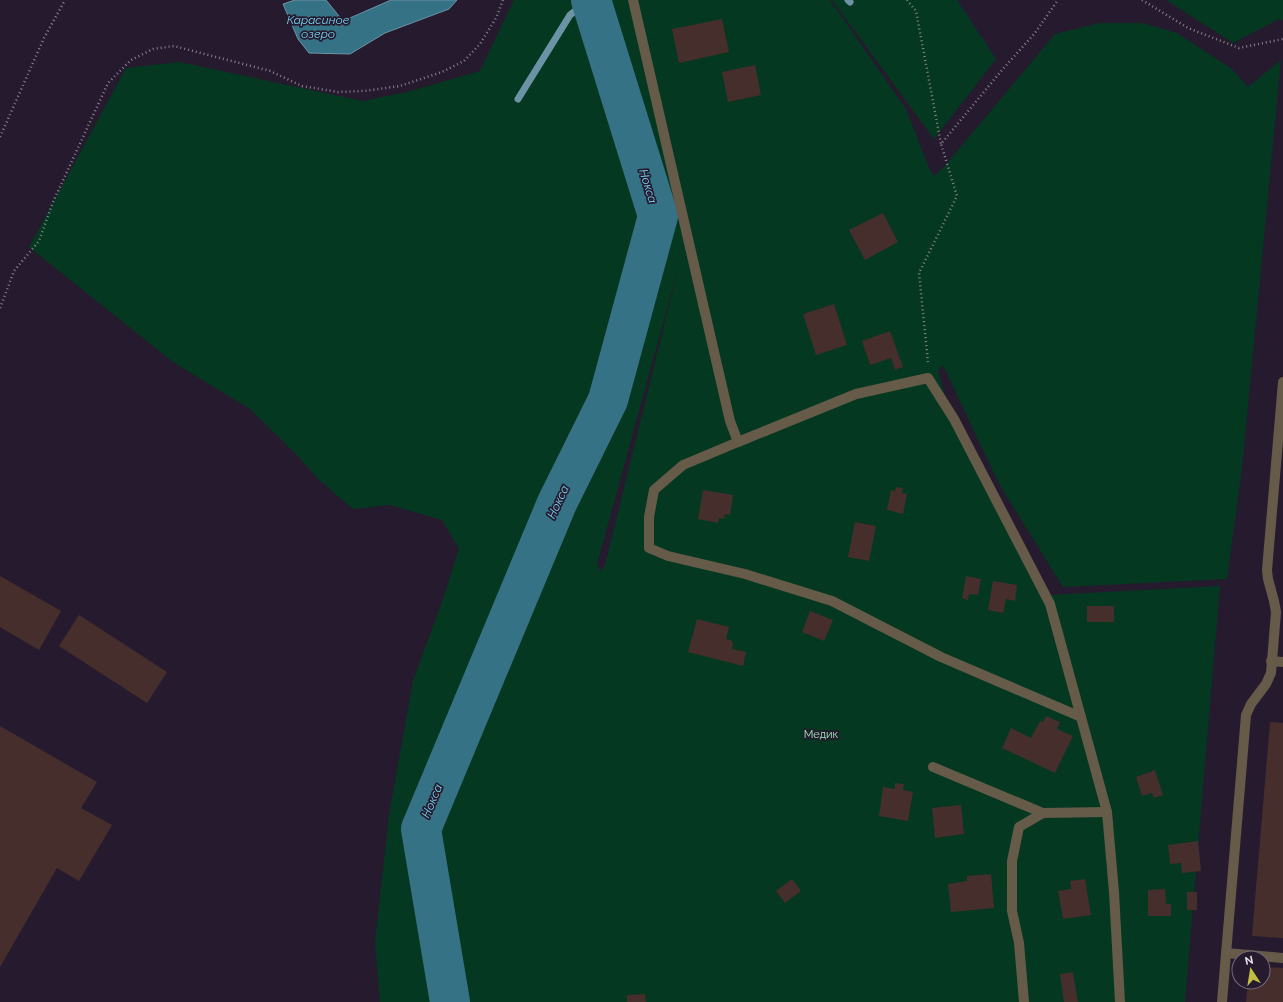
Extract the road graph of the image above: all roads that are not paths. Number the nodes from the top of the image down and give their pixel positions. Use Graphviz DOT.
graph roads {
  1 [pos="633,0"];
  2 [pos="1283,382"];
  3 [pos="738,442"];
  4 [pos="1279,613"];
  5 [pos="1272,661"];
  6 [pos="1283,662"];
  7 [pos="1081,717"];
  8 [pos="933,767"];
  9 [pos="1107,812"];
  10 [pos="1043,813"];
  11 [pos="1226,953"];
  12 [pos="1283,958"];
  13 [pos="1024,1002"];
  14 [pos="1120,1002"];
  15 [pos="1222,1002"];
  1 -- 3 [label="lane"];
  2 -- 4 [label="lane"];
  3 -- 7 [label="lane"];
  3 -- 7 [label="lane"];
  4 -- 5 [label="lane"];
  5 -- 6 [label="lane"];
  5 -- 11 [label="lane"];
  7 -- 9 [label="lane"];
  8 -- 10 [label="lane"];
  9 -- 10 [label="lane"];
  9 -- 14 [label="lane"];
  10 -- 13 [label="lane"];
  11 -- 12 [label="lane"];
  11 -- 15 [label="lane"];
}
